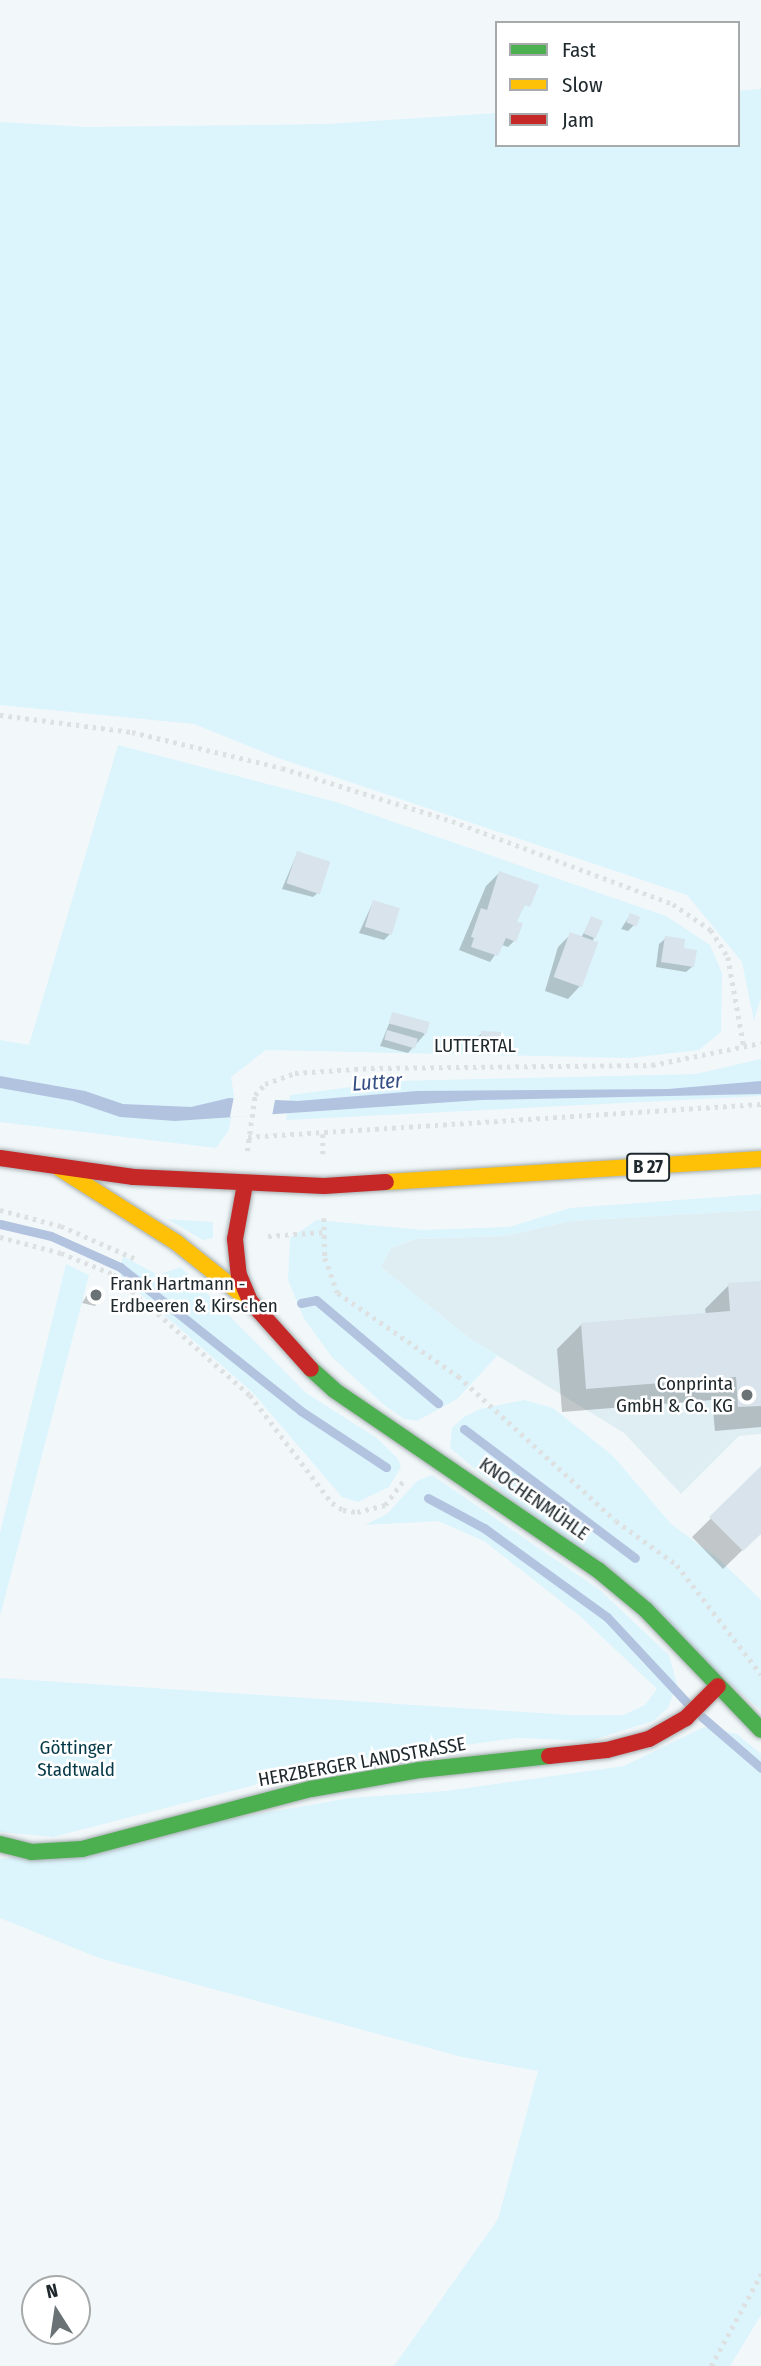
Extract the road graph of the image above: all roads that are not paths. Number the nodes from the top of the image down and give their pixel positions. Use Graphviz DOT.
graph roads {
  1 [pos="0,1158"];
  2 [pos="761,1159"];
  3 [pos="59,1168"];
  4 [pos="245,1184"];
  5 [pos="255,1237"];
  6 [pos="257,1274"];
  7 [pos="250,1301"];
  8 [pos="270,1321"];
  9 [pos="718,1686"];
  10 [pos="761,1730"];
  11 [pos="0,1844"];
  1 -- 3 [label="street, B 27"];
  2 -- 4 [label="street, B 27"];
  3 -- 4 [label="street, B 27"];
  3 -- 7 [label="street"];
  4 -- 5 [label="street"];
  4 -- 7 [label="street, KNOCHENMÜHLE"];
  6 -- 8 [label="street, KNOCHENMÜHLE"];
  7 -- 8 [label="street, KNOCHENMÜHLE"];
  8 -- 9 [label="street, KNOCHENMÜHLE"];
  9 -- 10 [label="street, KNOCHENMÜHLE"];
  9 -- 11 [label="street, HERZBERGER LANDSTRASSE"];
}
